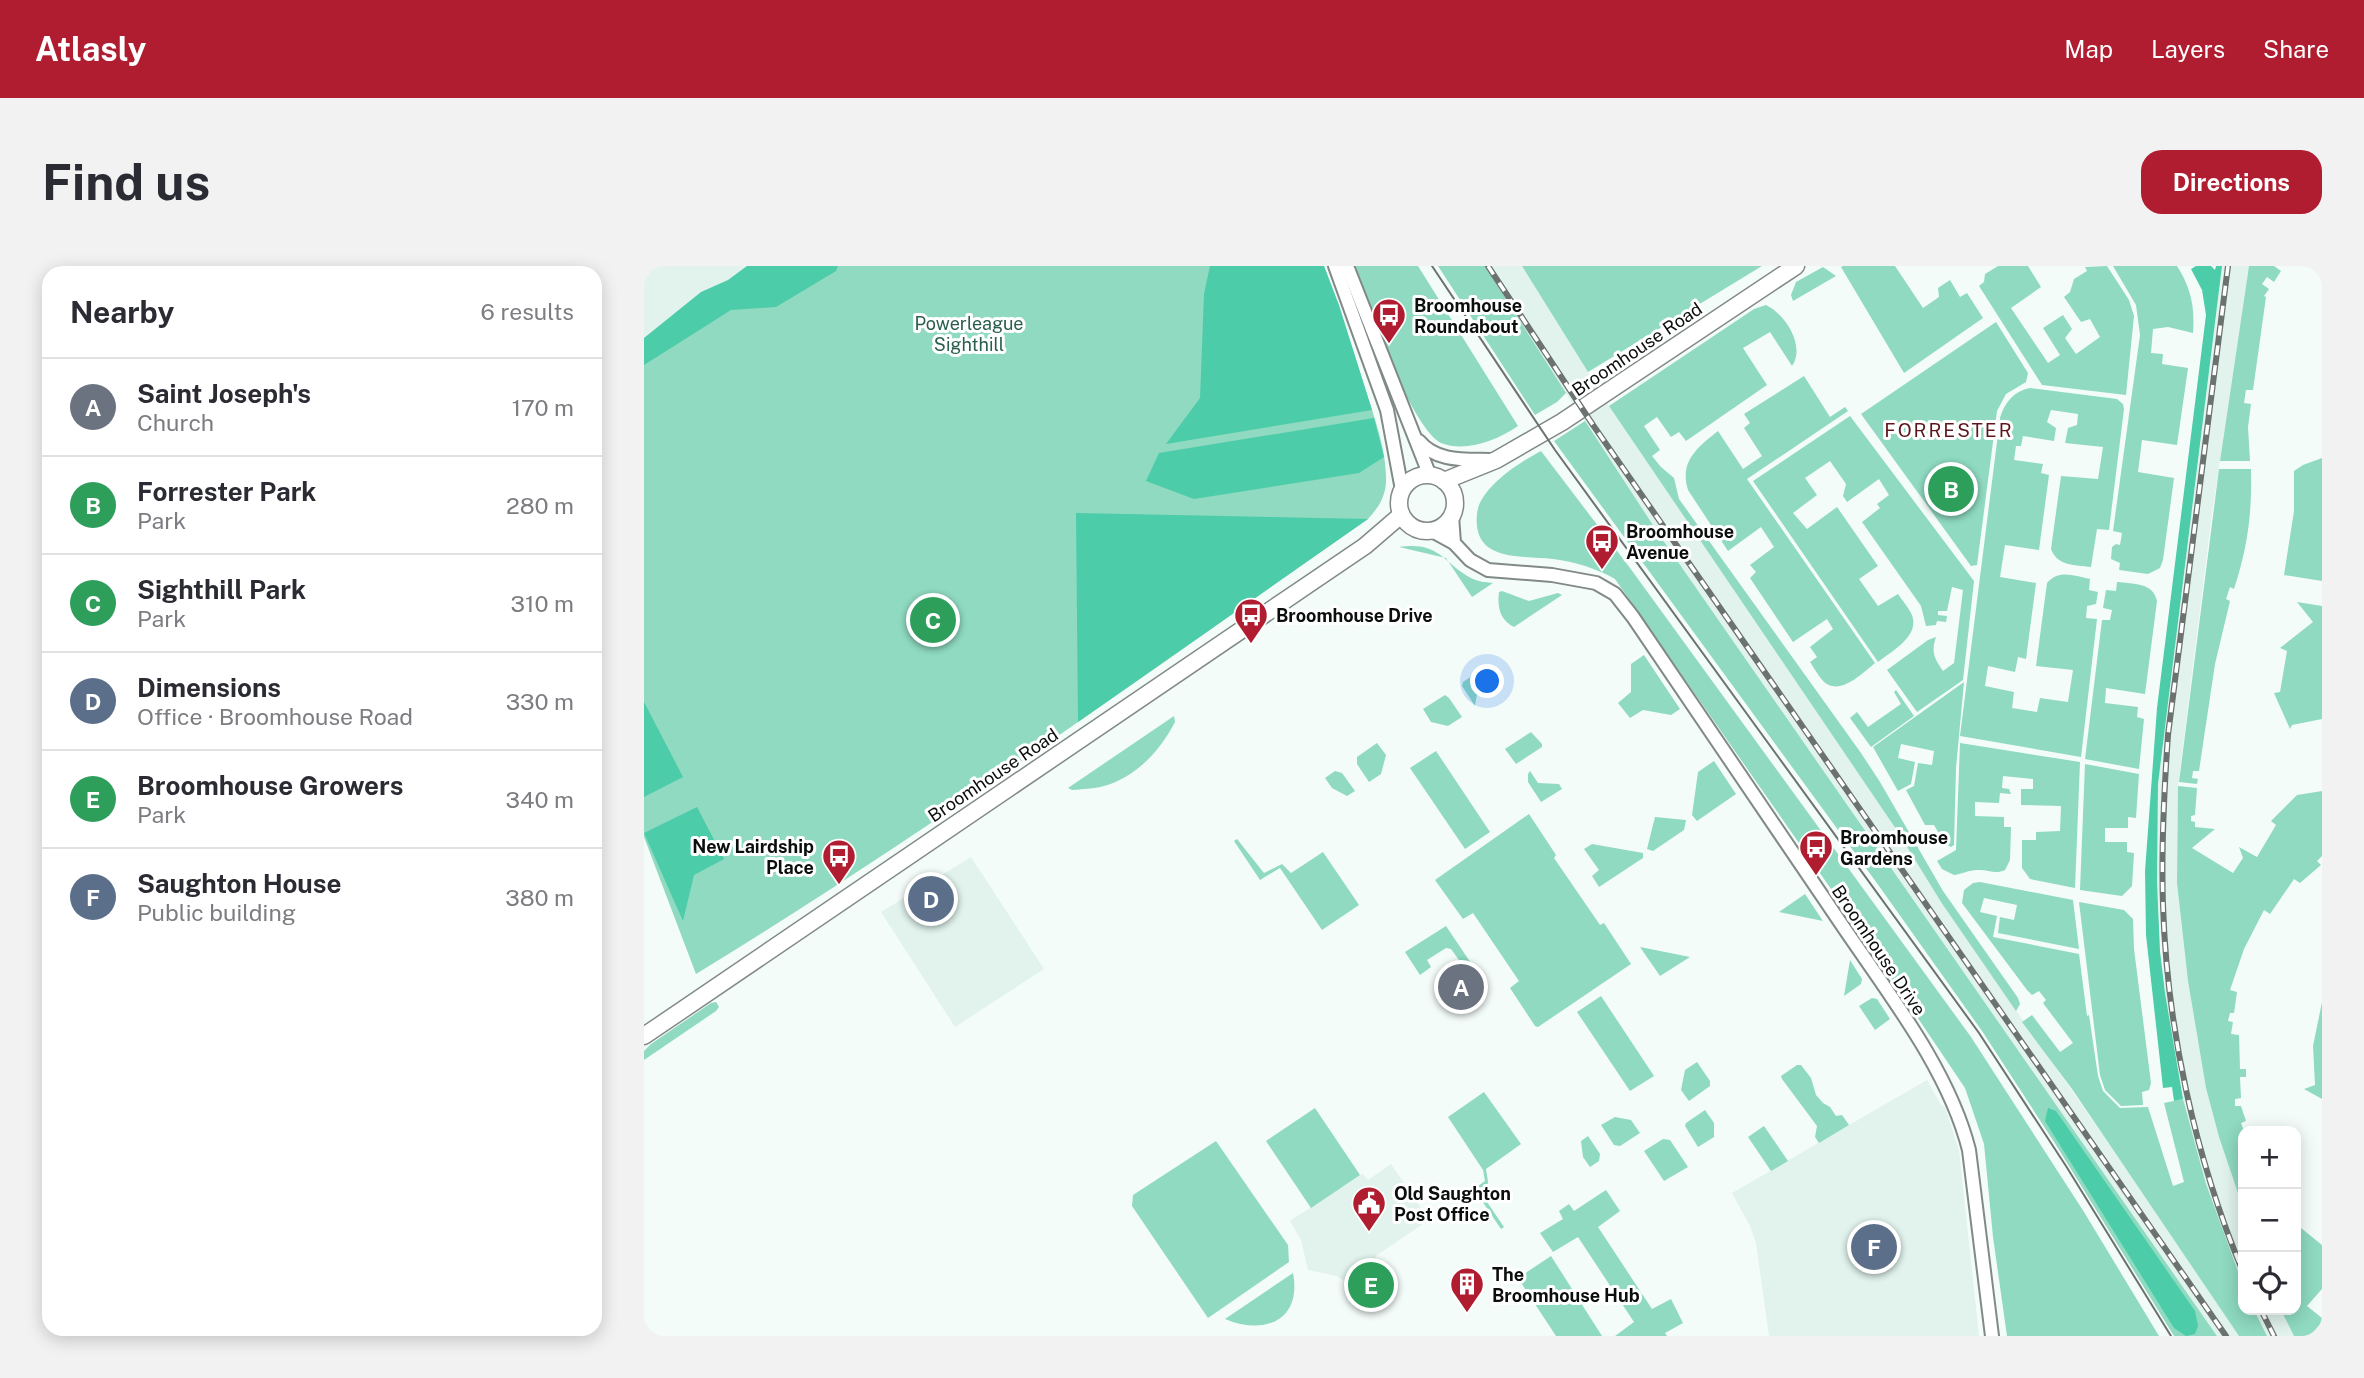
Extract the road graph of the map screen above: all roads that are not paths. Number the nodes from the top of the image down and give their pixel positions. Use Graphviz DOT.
graph roads {
  1 [pos="1335,266"];
  2 [pos="1347,266"];
  3 [pos="1797,266"];
  4 [pos="1405,416"];
  5 [pos="1496,460"];
  6 [pos="1442,483"];
  7 [pos="1402,490"];
  8 [pos="1452,516"];
  9 [pos="1406,521"];
  10 [pos="1432,531"];
  11 [pos="1454,543"];
  12 [pos="644,1036"];
  13 [pos="1992,1336"];
  1 -- 7 [label="street"];
  2 -- 4 [label="street"];
  3 -- 5 [label="main road, Broomhouse Road"];
  4 -- 5 [label="street"];
  4 -- 6 [label="street"];
  5 -- 6 [label="main road, Broomhouse Road"];
  6 -- 7 [label="main road"];
  6 -- 8 [label="main road"];
  7 -- 9 [label="main road"];
  8 -- 10 [label="main road"];
  8 -- 11 [label="street"];
  9 -- 10 [label="main road"];
  9 -- 12 [label="main road, Broomhouse Road"];
  10 -- 11 [label="street, Broomhouse Drive"];
  11 -- 13 [label="street, Broomhouse Drive"];
}
